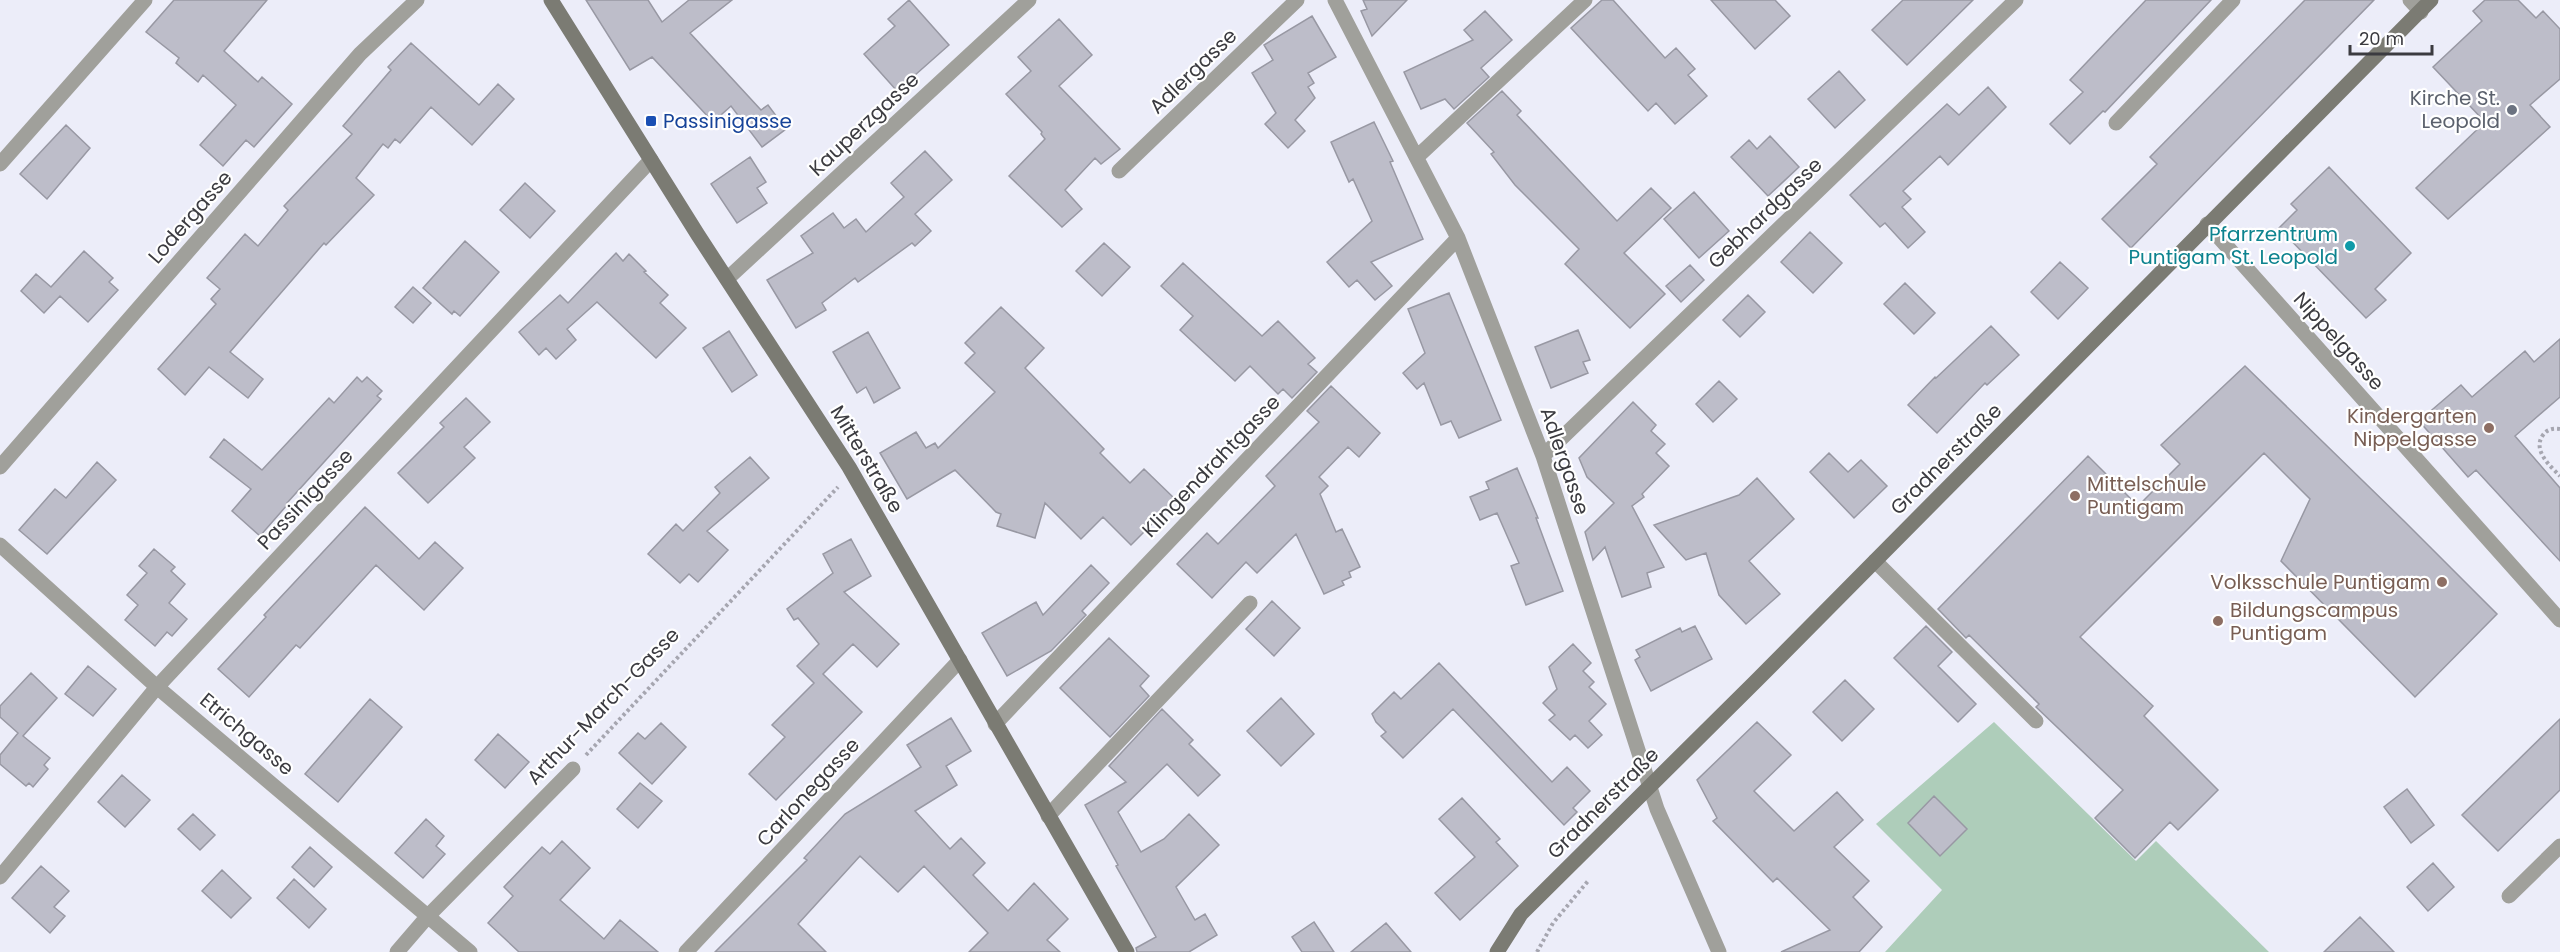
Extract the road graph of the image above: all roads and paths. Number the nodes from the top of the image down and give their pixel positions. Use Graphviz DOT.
graph roads {
  1 [pos="145,0"];
  2 [pos="417,0"];
  3 [pos="551,0"];
  4 [pos="1029,0"];
  5 [pos="1297,0"];
  6 [pos="1335,0"];
  7 [pos="1585,0"];
  8 [pos="2016,0"];
  9 [pos="2233,0"];
  10 [pos="2410,0"];
  11 [pos="2426,6"];
  12 [pos="2116,123"];
  13 [pos="1417,157"];
  14 [pos="651,160"];
  15 [pos="0,164"];
  16 [pos="1119,171"];
  17 [pos="2207,224"];
  18 [pos="1458,238"];
  19 [pos="727,279"];
  20 [pos="2560,429"];
  21 [pos="1543,456"];
  22 [pos="0,467"];
  23 [pos="2560,476"];
  24 [pos="838,487"];
  25 [pos="0,545"];
  26 [pos="1875,561"];
  27 [pos="1250,603"];
  28 [pos="2560,620"];
  29 [pos="960,660"];
  30 [pos="157,687"];
  31 [pos="2036,721"];
  32 [pos="995,724"];
  33 [pos="573,769"];
  34 [pos="1649,786"];
  35 [pos="1048,816"];
  36 [pos="2560,846"];
  37 [pos="0,877"];
  38 [pos="1591,878"];
  39 [pos="2510,896"];
  40 [pos="428,916"];
  41 [pos="397,952"];
  42 [pos="470,952"];
  43 [pos="686,952"];
  44 [pos="1126,952"];
  45 [pos="1497,952"];
  46 [pos="1537,952"];
  47 [pos="1719,952"];
  1 -- 15 [label="street"];
  2 -- 22 [label="street, Lodergasse"];
  3 -- 14 [label="main road, Mitterstraße"];
  4 -- 19 [label="street, Kauperzgasse"];
  5 -- 16 [label="street, Adlergasse"];
  6 -- 13 [label="street, Adlergasse"];
  7 -- 13 [label="street"];
  8 -- 21 [label="street, Gebhardgasse"];
  9 -- 12 [label="street"];
  10 -- 11 [label="street"];
  11 -- 17 [label="main road, Gradnerstraße"];
  13 -- 18 [label="street, Adlergasse"];
  14 -- 19 [label="main road, Mitterstraße"];
  14 -- 30 [label="street, Passinigasse"];
  17 -- 26 [label="main road, Gradnerstraße"];
  17 -- 28 [label="street, Nippelgasse"];
  18 -- 21 [label="street, Adlergasse"];
  18 -- 32 [label="street, Klingendrahtgasse"];
  19 -- 29 [label="main road, Mitterstraße"];
  20 -- 23 [label="path"];
  21 -- 34 [label="street, Adlergasse"];
  24 -- 33 [label="path, Arthur-March-Gasse"];
  25 -- 30 [label="street, Etrichgasse"];
  26 -- 31 [label="street"];
  26 -- 34 [label="main road, Gradnerstraße"];
  27 -- 35 [label="street"];
  29 -- 32 [label="main road, Mitterstraße"];
  29 -- 43 [label="street, Carlonegasse"];
  30 -- 37 [label="street, Passinigasse"];
  30 -- 40 [label="street, Etrichgasse"];
  32 -- 35 [label="main road, Mitterstraße"];
  33 -- 40 [label="street, Arthur-March-Gasse"];
  34 -- 45 [label="main road, Gradnerstraße"];
  34 -- 47 [label="street, Adlergasse"];
  35 -- 44 [label="main road, Mitterstraße"];
  36 -- 39 [label="street"];
  38 -- 46 [label="path"];
  40 -- 41 [label="street, Arthur-March-Gasse"];
  40 -- 42 [label="street, Etrichgasse"];
}
